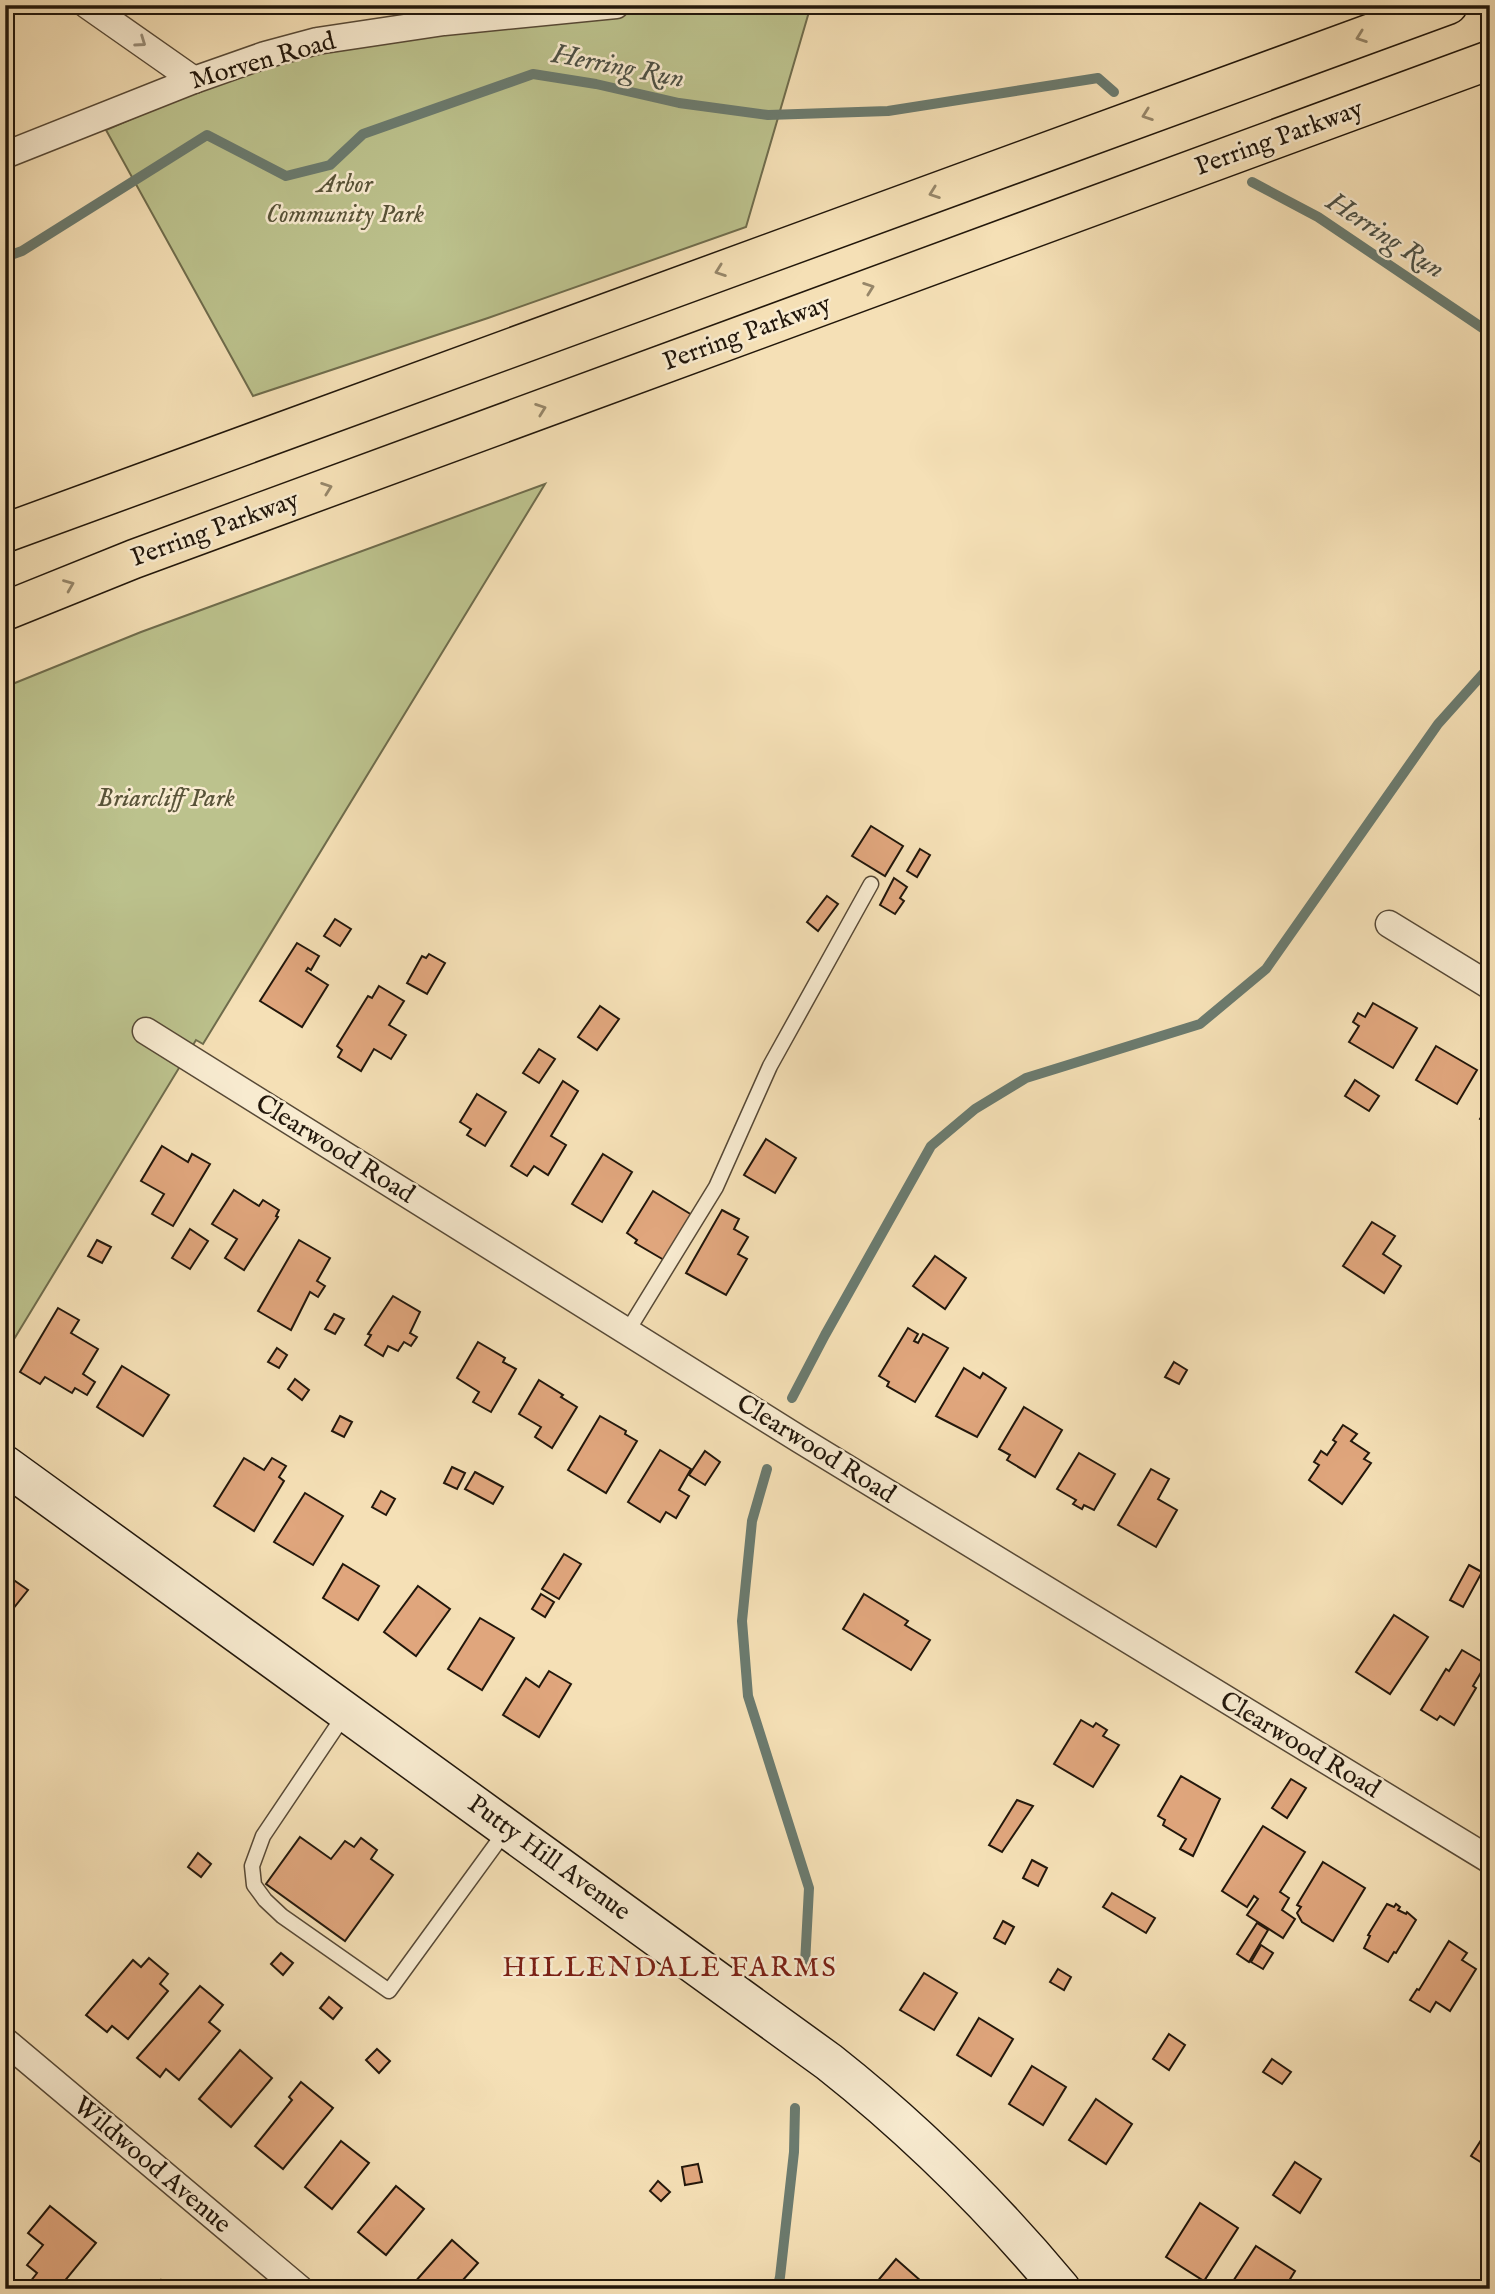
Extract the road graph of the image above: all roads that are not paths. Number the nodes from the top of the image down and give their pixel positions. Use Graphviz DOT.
graph roads {
  1 [pos="87,5"];
  2 [pos="616,5"];
  3 [pos="1448,5"];
  4 [pos="120,14"];
  5 [pos="1490,60"];
  6 [pos="194,80"];
  7 [pos="5,155"];
  8 [pos="5,533"];
  9 [pos="5,611"];
  10 [pos="871,884"];
  11 [pos="1389,924"];
  12 [pos="1490,986"];
  13 [pos="146,1031"];
  14 [pos="627,1332"];
  15 [pos="5,1465"];
  16 [pos="346,1712"];
  17 [pos="508,1828"];
  18 [pos="1490,1860"];
  19 [pos="5,2040"];
  20 [pos="300,2289"];
  21 [pos="1061,2289"];
  1 -- 4 [label="street"];
  2 -- 6 [label="street, Morven Road"];
  3 -- 8 [label="main road, one-way"];
  4 -- 6 [label="street, one-way"];
  9 -- 5 [label="main road, Perring Parkway, one-way"];
  6 -- 7 [label="street, Morven Road"];
  10 -- 14 [label="lane"];
  11 -- 12 [label="street"];
  13 -- 14 [label="street, Clearwood Road"];
  14 -- 18 [label="street, Clearwood Road"];
  15 -- 16 [label="street, Putty Hill Avenue"];
  16 -- 17 [label="street, Putty Hill Avenue"];
  16 -- 17 [label="lane"];
  17 -- 21 [label="street, Putty Hill Avenue"];
  19 -- 20 [label="street, Wildwood Avenue"];
}
